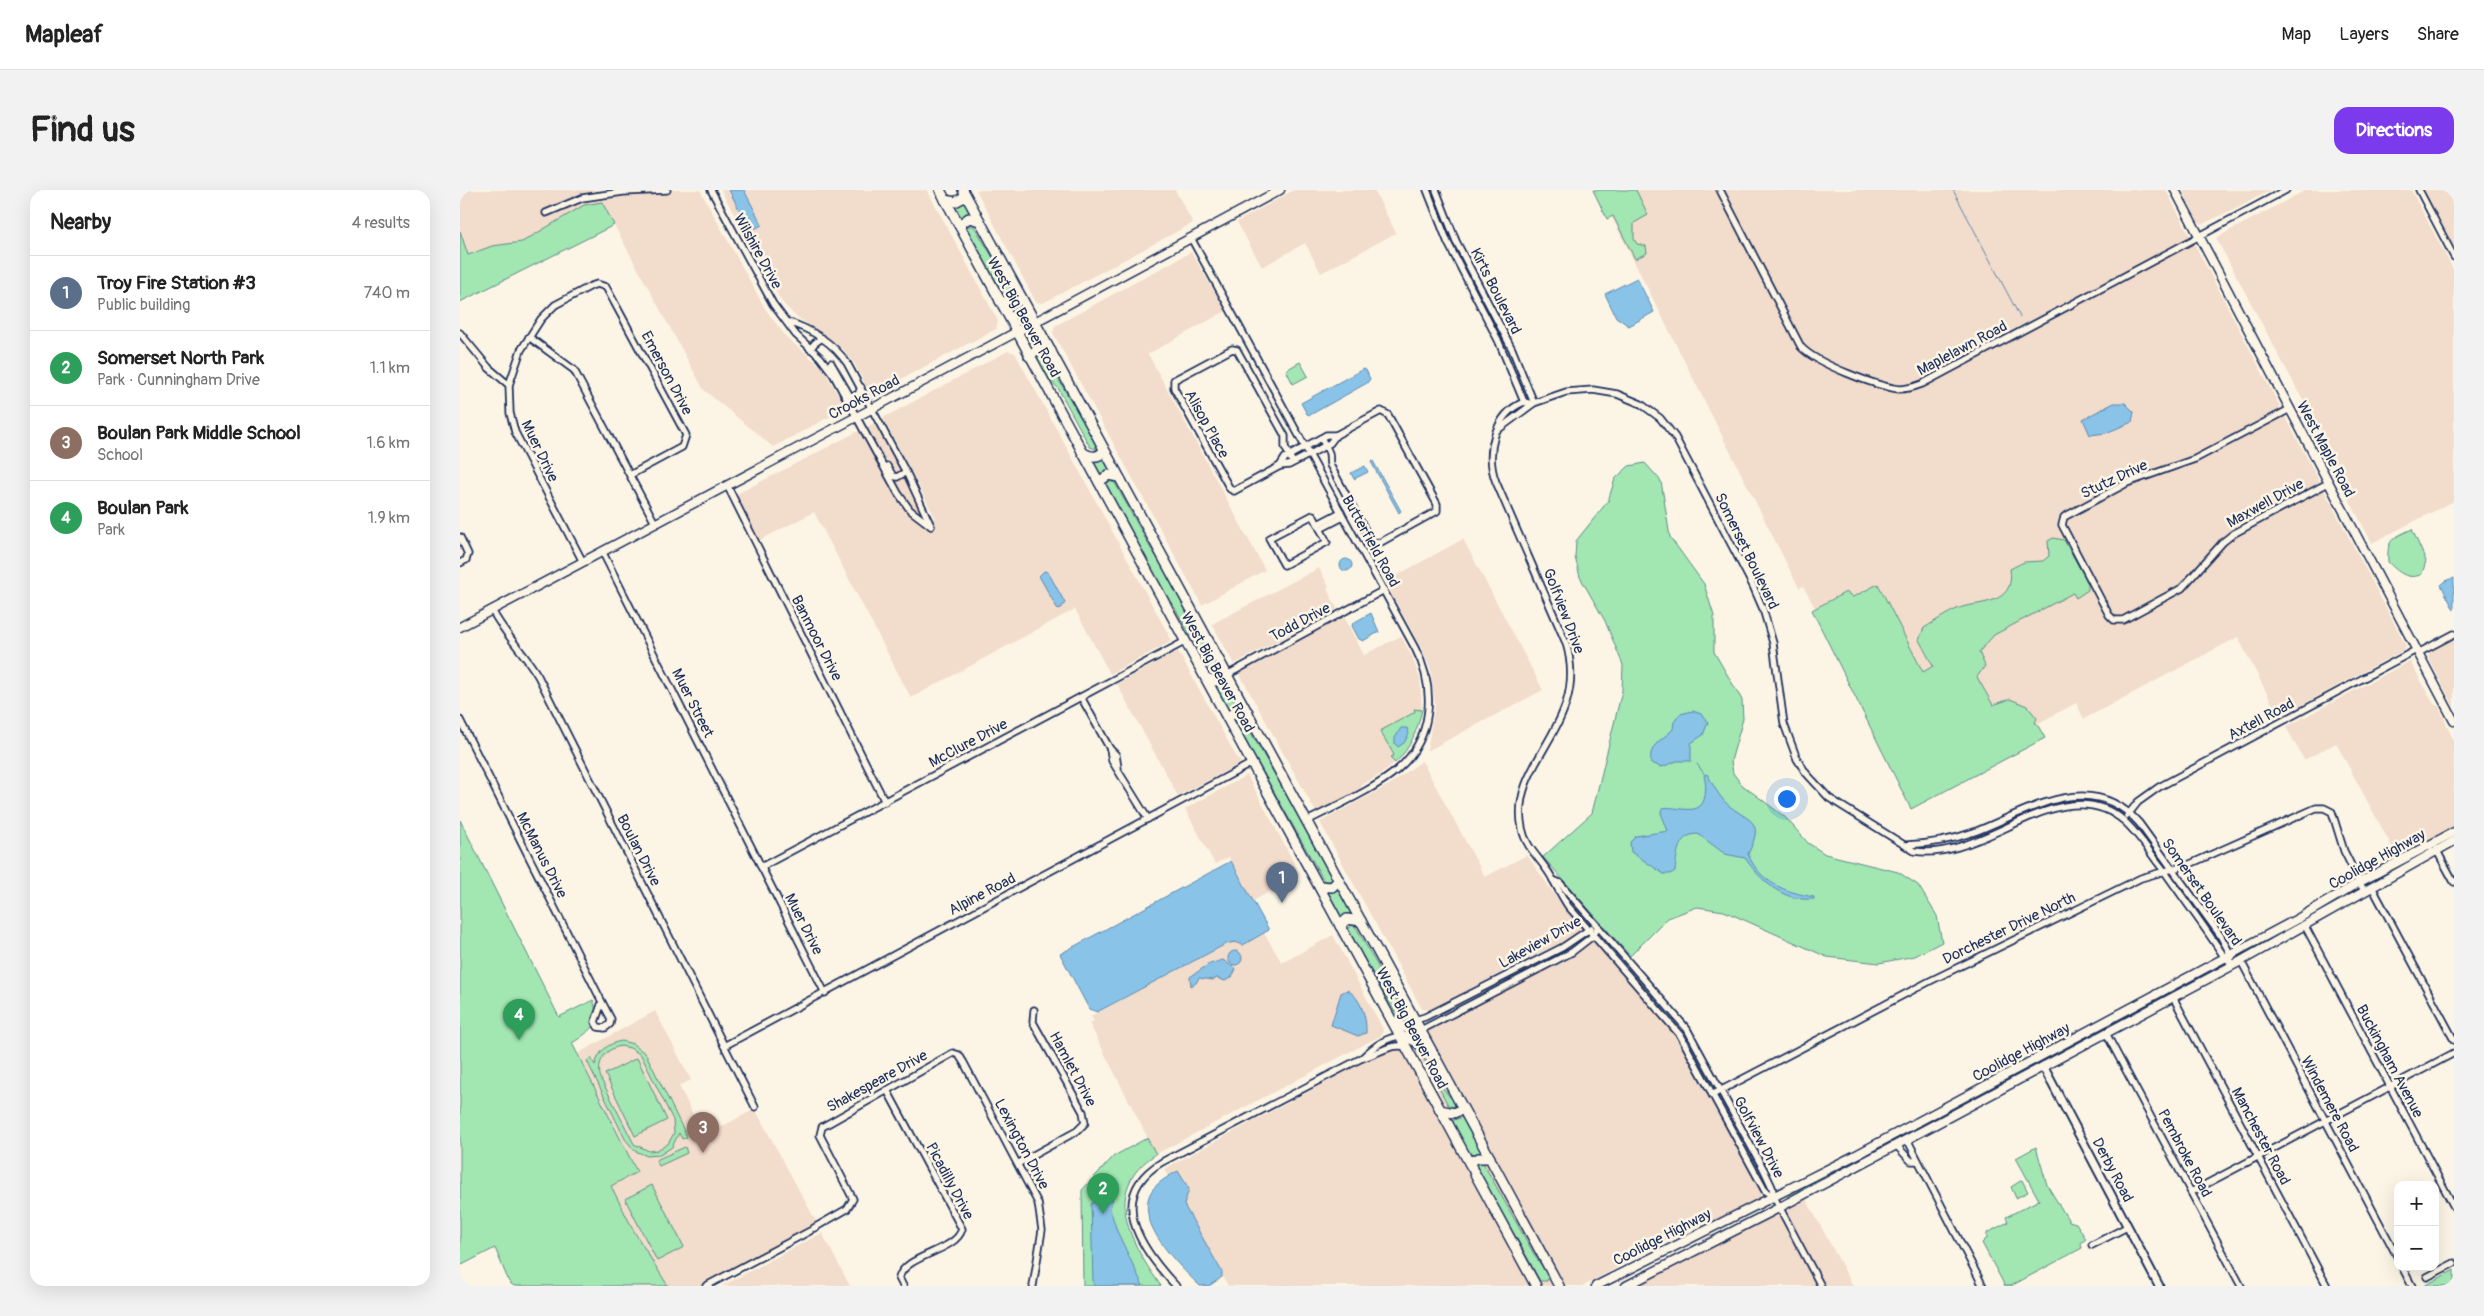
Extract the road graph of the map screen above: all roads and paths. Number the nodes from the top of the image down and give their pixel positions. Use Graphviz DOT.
graph roads {
  1 [pos="637,190"];
  2 [pos="668,190"];
  3 [pos="711,190"];
  4 [pos="940,190"];
  5 [pos="1280,190"];
  6 [pos="1427,190"];
  7 [pos="1436,190"];
  8 [pos="1720,190"];
  9 [pos="2174,190"];
  10 [pos="2286,190"];
  11 [pos="2419,190"];
  12 [pos="965,193"];
  13 [pos="945,200"];
  14 [pos="546,213"];
  15 [pos="980,221"];
  16 [pos="959,225"];
  17 [pos="2199,236"];
  18 [pos="1191,238"];
  19 [pos="2454,257"];
  20 [pos="1021,297"];
  21 [pos="1000,301"];
  22 [pos="788,322"];
  23 [pos="1035,322"];
  24 [pos="1016,332"];
  25 [pos="460,333"];
  26 [pos="529,337"];
  27 [pos="822,338"];
  28 [pos="810,349"];
  29 [pos="1050,351"];
  30 [pos="1030,356"];
  31 [pos="820,357"];
  32 [pos="509,385"];
  33 [pos="861,387"];
  34 [pos="1524,402"];
  35 [pos="1533,404"];
  36 [pos="872,408"];
  37 [pos="2290,409"];
  38 [pos="857,417"];
  39 [pos="1499,430"];
  40 [pos="1336,435"];
  41 [pos="1321,438"];
  42 [pos="1325,445"];
  43 [pos="1305,447"];
  44 [pos="1104,450"];
  45 [pos="1082,452"];
  46 [pos="1309,454"];
  47 [pos="1289,455"];
  48 [pos="880,460"];
  49 [pos="1294,463"];
  50 [pos="1280,466"];
  51 [pos="906,472"];
  52 [pos="630,475"];
  53 [pos="1119,477"];
  54 [pos="1099,482"];
  55 [pos="2328,483"];
  56 [pos="727,485"];
  57 [pos="921,504"];
  58 [pos="910,510"];
  59 [pos="1342,515"];
  60 [pos="655,523"];
  61 [pos="1319,527"];
  62 [pos="460,537"];
  63 [pos="602,551"];
  64 [pos="583,562"];
  65 [pos="460,563"];
  66 [pos="1384,590"];
  67 [pos="492,610"];
  68 [pos="2123,620"];
  69 [pos="460,627"];
  70 [pos="2454,634"];
  71 [pos="1186,641"];
  72 [pos="2417,652"];
  73 [pos="1228,675"];
  74 [pos="1206,678"];
  75 [pos="1081,697"];
  76 [pos="1248,712"];
  77 [pos="1227,717"];
  78 [pos="460,720"];
  79 [pos="2454,721"];
  80 [pos="1252,763"];
  81 [pos="885,802"];
  82 [pos="2129,813"];
  83 [pos="1148,820"];
  84 [pos="2124,820"];
  85 [pos="1307,821"];
  86 [pos="2454,832"];
  87 [pos="2454,841"];
  88 [pos="2444,842"];
  89 [pos="1906,845"];
  90 [pos="2437,851"];
  91 [pos="762,867"];
  92 [pos="2172,868"];
  93 [pos="2163,870"];
  94 [pos="1339,880"];
  95 [pos="1553,880"];
  96 [pos="2360,882"];
  97 [pos="2454,882"];
  98 [pos="1319,886"];
  99 [pos="2372,886"];
  100 [pos="2364,891"];
  101 [pos="1362,920"];
  102 [pos="1340,926"];
  103 [pos="1598,926"];
  104 [pos="2305,926"];
  105 [pos="1587,928"];
  106 [pos="1594,935"];
  107 [pos="2228,956"];
  108 [pos="2237,962"];
  109 [pos="825,993"];
  110 [pos="2173,997"];
  111 [pos="602,1002"];
  112 [pos="1034,1010"];
  113 [pos="1391,1019"];
  114 [pos="1415,1020"];
  115 [pos="1420,1030"];
  116 [pos="2106,1033"];
  117 [pos="1400,1036"];
  118 [pos="2454,1040"];
  119 [pos="724,1046"];
  120 [pos="1406,1047"];
  121 [pos="1432,1052"];
  122 [pos="953,1053"];
  123 [pos="2454,1053"];
  124 [pos="1362,1058"];
  125 [pos="2043,1066"];
  126 [pos="2002,1078"];
  127 [pos="2390,1087"];
  128 [pos="2004,1088"];
  129 [pos="887,1090"];
  130 [pos="1720,1091"];
  131 [pos="1712,1095"];
  132 [pos="755,1107"];
  133 [pos="1464,1109"];
  134 [pos="1440,1110"];
  135 [pos="2325,1121"];
  136 [pos="1907,1139"];
  137 [pos="1896,1145"];
  138 [pos="1854,1156"];
  139 [pos="2258,1157"];
  140 [pos="1491,1160"];
  141 [pos="1917,1161"];
  142 [pos="1019,1163"];
  143 [pos="1471,1167"];
  144 [pos="1854,1167"];
  145 [pos="2191,1192"];
  146 [pos="1774,1197"];
  147 [pos="1779,1207"];
  148 [pos="2454,1207"];
  149 [pos="2127,1226"];
  150 [pos="1689,1238"];
  151 [pos="2092,1245"];
  152 [pos="2394,1250"];
  153 [pos="1691,1253"];
  154 [pos="2454,1263"];
  155 [pos="2404,1271"];
  156 [pos="1614,1277"];
  157 [pos="2426,1277"];
  158 [pos="1555,1284"];
  159 [pos="706,1286"];
  160 [pos="903,1286"];
  161 [pos="1033,1286"];
  162 [pos="1176,1286"];
  163 [pos="1536,1286"];
  164 [pos="1596,1286"];
  165 [pos="1614,1286"];
  166 [pos="1626,1286"];
  167 [pos="1821,1286"];
  168 [pos="1983,1286"];
  169 [pos="2159,1286"];
  170 [pos="2241,1286"];
  171 [pos="2327,1286"];
  172 [pos="2412,1286"];
  1 -- 2 [label="street"];
  1 -- 14 [label="street"];
  3 -- 22 [label="street, Wilshire Drive"];
  4 -- 13 [label="main road, West Big Beaver Road"];
  5 -- 18 [label="main road, Crooks Road"];
  6 -- 34 [label="street, Kirts Boulevard"];
  7 -- 35 [label="street, Kirts Boulevard"];
  8 -- 17 [label="street, Maplelawn Road"];
  9 -- 17 [label="main road, West Maple Road"];
  10 -- 17 [label="street, Maplelawn Road"];
  11 -- 19 [label="street"];
  12 -- 13 [label="main road"];
  12 -- 15 [label="main road, West Big Beaver Road"];
  13 -- 16 [label="main road, West Big Beaver Road"];
  15 -- 16 [label="main road"];
  15 -- 20 [label="main road, West Big Beaver Road"];
  16 -- 21 [label="main road, West Big Beaver Road"];
  17 -- 37 [label="main road, West Maple Road"];
  18 -- 23 [label="main road, Crooks Road"];
  18 -- 43 [label="street, Butterfield Road"];
  20 -- 21 [label="main road"];
  20 -- 23 [label="main road, West Big Beaver Road"];
  21 -- 24 [label="main road, West Big Beaver Road"];
  22 -- 27 [label="street, Wilshire Drive"];
  22 -- 28 [label="street, Wilshire Drive"];
  23 -- 24 [label="main road, Crooks Road"];
  23 -- 29 [label="main road, West Big Beaver Road"];
  24 -- 30 [label="main road, West Big Beaver Road"];
  24 -- 36 [label="main road, Crooks Road"];
  25 -- 32 [label="street"];
  26 -- 32 [label="street, Muer Drive"];
  26 -- 52 [label="street"];
  26 -- 52 [label="street, Emerson Drive"];
  27 -- 28 [label="street"];
  27 -- 33 [label="street, Wilshire Drive"];
  28 -- 31 [label="street, Wilshire Drive"];
  29 -- 30 [label="main road"];
  29 -- 44 [label="main road, West Big Beaver Road"];
  30 -- 45 [label="main road, West Big Beaver Road"];
  31 -- 33 [label="street"];
  31 -- 38 [label="street, Wilshire Drive"];
  32 -- 64 [label="street, Muer Drive"];
  33 -- 36 [label="street, Wilshire Drive"];
  34 -- 35 [label="street"];
  34 -- 39 [label="street, Golfview Drive"];
  35 -- 39 [label="street"];
  35 -- 89 [label="street, Somerset Boulevard"];
  36 -- 38 [label="main road, Crooks Road"];
  36 -- 51 [label="street, Wilshire Drive"];
  37 -- 55 [label="main road, West Maple Road"];
  37 -- 68 [label="street, Stutz Drive"];
  38 -- 48 [label="street, Wilshire Drive"];
  38 -- 56 [label="main road, Crooks Road"];
  39 -- 95 [label="street, Golfview Drive"];
  40 -- 41 [label="street, Alisop Place"];
  40 -- 42 [label="street, Alisop Place"];
  40 -- 42 [label="street"];
  41 -- 42 [label="street"];
  41 -- 43 [label="street, Alisop Place"];
  42 -- 46 [label="street, Alisop Place"];
  43 -- 46 [label="street, Butterfield Road"];
  43 -- 47 [label="street, Alisop Place"];
  44 -- 45 [label="main road"];
  44 -- 53 [label="main road, West Big Beaver Road"];
  45 -- 54 [label="main road, West Big Beaver Road"];
  46 -- 49 [label="street, Alisop Place"];
  46 -- 59 [label="street, Butterfield Road"];
  47 -- 49 [label="street, Alisop Place"];
  47 -- 50 [label="street, Alisop Place"];
  47 -- 50 [label="street, Alisop Place"];
  48 -- 51 [label="street, Wilshire Drive"];
  48 -- 58 [label="street, Wilshire Drive"];
  49 -- 50 [label="street, Alisop Place"];
  51 -- 57 [label="street, Wilshire Drive"];
  52 -- 60 [label="street"];
  53 -- 54 [label="main road"];
  53 -- 73 [label="main road, West Big Beaver Road"];
  54 -- 71 [label="main road, West Big Beaver Road"];
  55 -- 68 [label="street, Maxwell Drive"];
  55 -- 72 [label="main road, West Maple Road"];
  56 -- 60 [label="main road, Crooks Road"];
  56 -- 81 [label="street, Banmoor Drive"];
  57 -- 58 [label="street"];
  57 -- 58 [label="street, Wilshire Drive"];
  59 -- 61 [label="street"];
  59 -- 66 [label="street, Butterfield Road"];
  60 -- 63 [label="main road, Crooks Road"];
  61 -- 61 [label="street"];
  62 -- 65 [label="street"];
  63 -- 64 [label="main road, Crooks Road"];
  63 -- 91 [label="street, Muer Street"];
  64 -- 67 [label="main road, Crooks Road"];
  66 -- 73 [label="street, Todd Drive"];
  66 -- 85 [label="street, Butterfield Road"];
  67 -- 69 [label="main road, Crooks Road"];
  67 -- 119 [label="street, Boulan Drive"];
  70 -- 72 [label="street, Axtell Road"];
  71 -- 74 [label="main road, West Big Beaver Road"];
  71 -- 75 [label="street, McClure Drive"];
  72 -- 79 [label="main road, West Maple Road"];
  72 -- 82 [label="street, Axtell Road"];
  73 -- 74 [label="main road"];
  73 -- 76 [label="main road, West Big Beaver Road"];
  74 -- 77 [label="main road, West Big Beaver Road"];
  75 -- 81 [label="street, McClure Drive"];
  75 -- 83 [label="street"];
  76 -- 77 [label="main road"];
  76 -- 85 [label="main road, West Big Beaver Road"];
  77 -- 80 [label="main road, West Big Beaver Road"];
  78 -- 111 [label="street, McManus Drive"];
  80 -- 83 [label="street, Alpine Road"];
  80 -- 98 [label="main road, West Big Beaver Road"];
  81 -- 91 [label="street, McClure Drive"];
  82 -- 84 [label="street, Axtell Road"];
  82 -- 89 [label="street, Somerset Boulevard"];
  82 -- 92 [label="street, Somerset Boulevard"];
  83 -- 109 [label="street, Alpine Road"];
  84 -- 89 [label="street, Somerset Boulevard"];
  84 -- 93 [label="street, Somerset Boulevard"];
  85 -- 94 [label="main road, West Big Beaver Road"];
  86 -- 88 [label="main road, Coolidge Highway"];
  87 -- 88 [label="main road, Coolidge Highway"];
  88 -- 90 [label="main road, Coolidge Highway"];
  88 -- 96 [label="main road, Coolidge Highway"];
  90 -- 97 [label="street"];
  90 -- 99 [label="main road, Coolidge Highway"];
  91 -- 109 [label="street, Muer Drive"];
  92 -- 93 [label="street, Dorchester Drive North"];
  92 -- 96 [label="street, Dorchester Drive North"];
  92 -- 107 [label="street, Somerset Boulevard"];
  93 -- 107 [label="street, Somerset Boulevard"];
  93 -- 130 [label="street, Dorchester Drive North"];
  94 -- 98 [label="main road"];
  94 -- 101 [label="main road, West Big Beaver Road"];
  95 -- 103 [label="street, Golfview Drive"];
  95 -- 105 [label="street, Golfview Drive"];
  96 -- 100 [label="street"];
  96 -- 107 [label="main road, Coolidge Highway"];
  98 -- 102 [label="main road, West Big Beaver Road"];
  99 -- 100 [label="main road, Coolidge Highway"];
  99 -- 118 [label="street"];
  100 -- 104 [label="main road, Coolidge Highway"];
  101 -- 102 [label="main road"];
  101 -- 114 [label="main road, West Big Beaver Road"];
  102 -- 113 [label="main road, West Big Beaver Road"];
  103 -- 105 [label="street, Lakeview Drive"];
  103 -- 106 [label="street, Lakeview Drive"];
  103 -- 130 [label="street, Golfview Drive"];
  104 -- 108 [label="main road, Coolidge Highway"];
  104 -- 127 [label="street, Buckingham Avenue"];
  105 -- 106 [label="street, Golfview Drive"];
  105 -- 114 [label="street, Lakeview Drive"];
  106 -- 115 [label="street, Lakeview Drive"];
  106 -- 131 [label="street, Golfview Drive"];
  107 -- 108 [label="street, Somerset Boulevard"];
  107 -- 126 [label="main road, Coolidge Highway"];
  108 -- 110 [label="main road, Coolidge Highway"];
  108 -- 135 [label="street, Windemere Road"];
  109 -- 119 [label="street, Alpine Road"];
  110 -- 116 [label="main road, Coolidge Highway"];
  110 -- 139 [label="street, Manchester Road"];
  112 -- 142 [label="street, Hamlet Drive"];
  113 -- 115 [label="main road"];
  113 -- 117 [label="main road, West Big Beaver Road"];
  114 -- 115 [label="main road, West Big Beaver Road"];
  115 -- 121 [label="main road, West Big Beaver Road"];
  116 -- 125 [label="main road, Coolidge Highway"];
  116 -- 145 [label="street, Pembroke Road"];
  117 -- 120 [label="main road, West Big Beaver Road"];
  117 -- 121 [label="main road"];
  117 -- 124 [label="street"];
  119 -- 132 [label="street, Boulan Drive"];
  120 -- 124 [label="street"];
  120 -- 134 [label="main road, West Big Beaver Road"];
  121 -- 133 [label="main road, West Big Beaver Road"];
  122 -- 129 [label="street, Shakespeare Drive"];
  122 -- 142 [label="street, Lexington Drive"];
  123 -- 127 [label="street"];
  124 -- 162 [label="street"];
  125 -- 128 [label="main road, Coolidge Highway"];
  125 -- 149 [label="street, Derby Road"];
  126 -- 128 [label="main road"];
  126 -- 138 [label="main road, Coolidge Highway"];
  127 -- 135 [label="street"];
  127 -- 148 [label="street, Buckingham Avenue"];
  128 -- 136 [label="main road, Coolidge Highway"];
  129 -- 159 [label="street, Shakespeare Drive"];
  129 -- 160 [label="street, Picadilly Drive"];
  130 -- 131 [label="street, Dorchester Drive North"];
  130 -- 146 [label="street, Golfview Drive"];
  131 -- 146 [label="street, Golfview Drive"];
  133 -- 134 [label="main road"];
  133 -- 140 [label="main road, West Big Beaver Road"];
  134 -- 143 [label="main road, West Big Beaver Road"];
  135 -- 139 [label="street"];
  135 -- 152 [label="street, Windemere Road"];
  136 -- 137 [label="main road, Coolidge Highway"];
  136 -- 141 [label="street"];
  137 -- 141 [label="street"];
  137 -- 144 [label="main road, Coolidge Highway"];
  138 -- 144 [label="main road"];
  138 -- 146 [label="main road, Coolidge Highway"];
  139 -- 145 [label="street"];
  139 -- 171 [label="street, Manchester Road"];
  140 -- 143 [label="main road"];
  140 -- 158 [label="main road, West Big Beaver Road"];
  141 -- 168 [label="street"];
  142 -- 161 [label="street, Lexington Drive"];
  143 -- 163 [label="main road, West Big Beaver Road"];
  144 -- 147 [label="main road, Coolidge Highway"];
  145 -- 170 [label="street, Pembroke Road"];
  146 -- 147 [label="street"];
  146 -- 150 [label="main road, Coolidge Highway"];
  147 -- 153 [label="main road, Coolidge Highway"];
  147 -- 167 [label="street"];
  149 -- 151 [label="street"];
  149 -- 169 [label="street, Derby Road"];
  150 -- 153 [label="main road"];
  150 -- 156 [label="main road, Coolidge Highway"];
  153 -- 166 [label="main road, Coolidge Highway"];
  154 -- 157 [label="street"];
  155 -- 172 [label="street"];
  156 -- 164 [label="main road, Coolidge Highway"];
  156 -- 165 [label="main road"];
}
